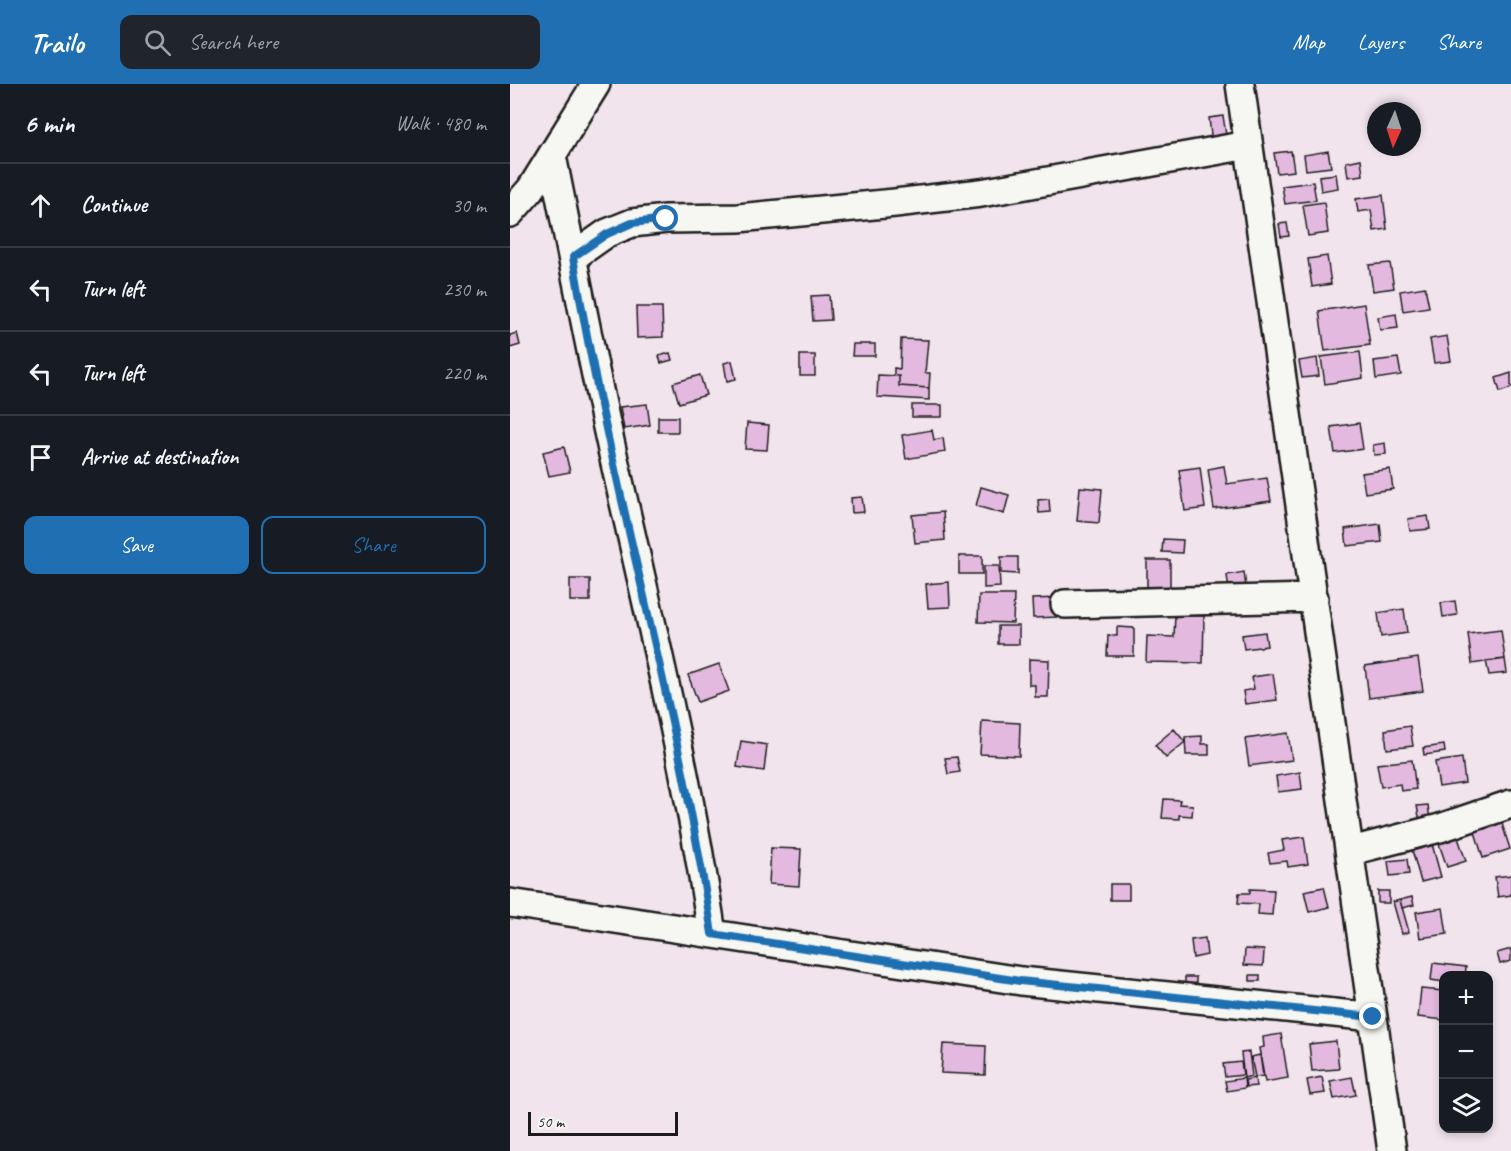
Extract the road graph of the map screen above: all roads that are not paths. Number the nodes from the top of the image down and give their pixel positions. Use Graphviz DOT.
graph roads {
  1 [pos="596,84"];
  2 [pos="1240,84"];
  3 [pos="1248,145"];
  4 [pos="552,156"];
  5 [pos="510,213"];
  6 [pos="573,257"];
  7 [pos="1314,598"];
  8 [pos="1065,604"];
  9 [pos="1511,804"];
  10 [pos="1351,851"];
  11 [pos="510,903"];
  12 [pos="712,934"];
  13 [pos="1373,1017"];
  14 [pos="1392,1151"];
  1 -- 4 [label="street"];
  2 -- 3 [label="street"];
  3 -- 6 [label="street"];
  3 -- 7 [label="street"];
  4 -- 5 [label="street"];
  4 -- 6 [label="street"];
  6 -- 12 [label="street"];
  7 -- 8 [label="street"];
  7 -- 10 [label="street"];
  9 -- 10 [label="street"];
  10 -- 13 [label="street"];
  11 -- 12 [label="street"];
  12 -- 13 [label="street"];
  13 -- 14 [label="street"];
}
